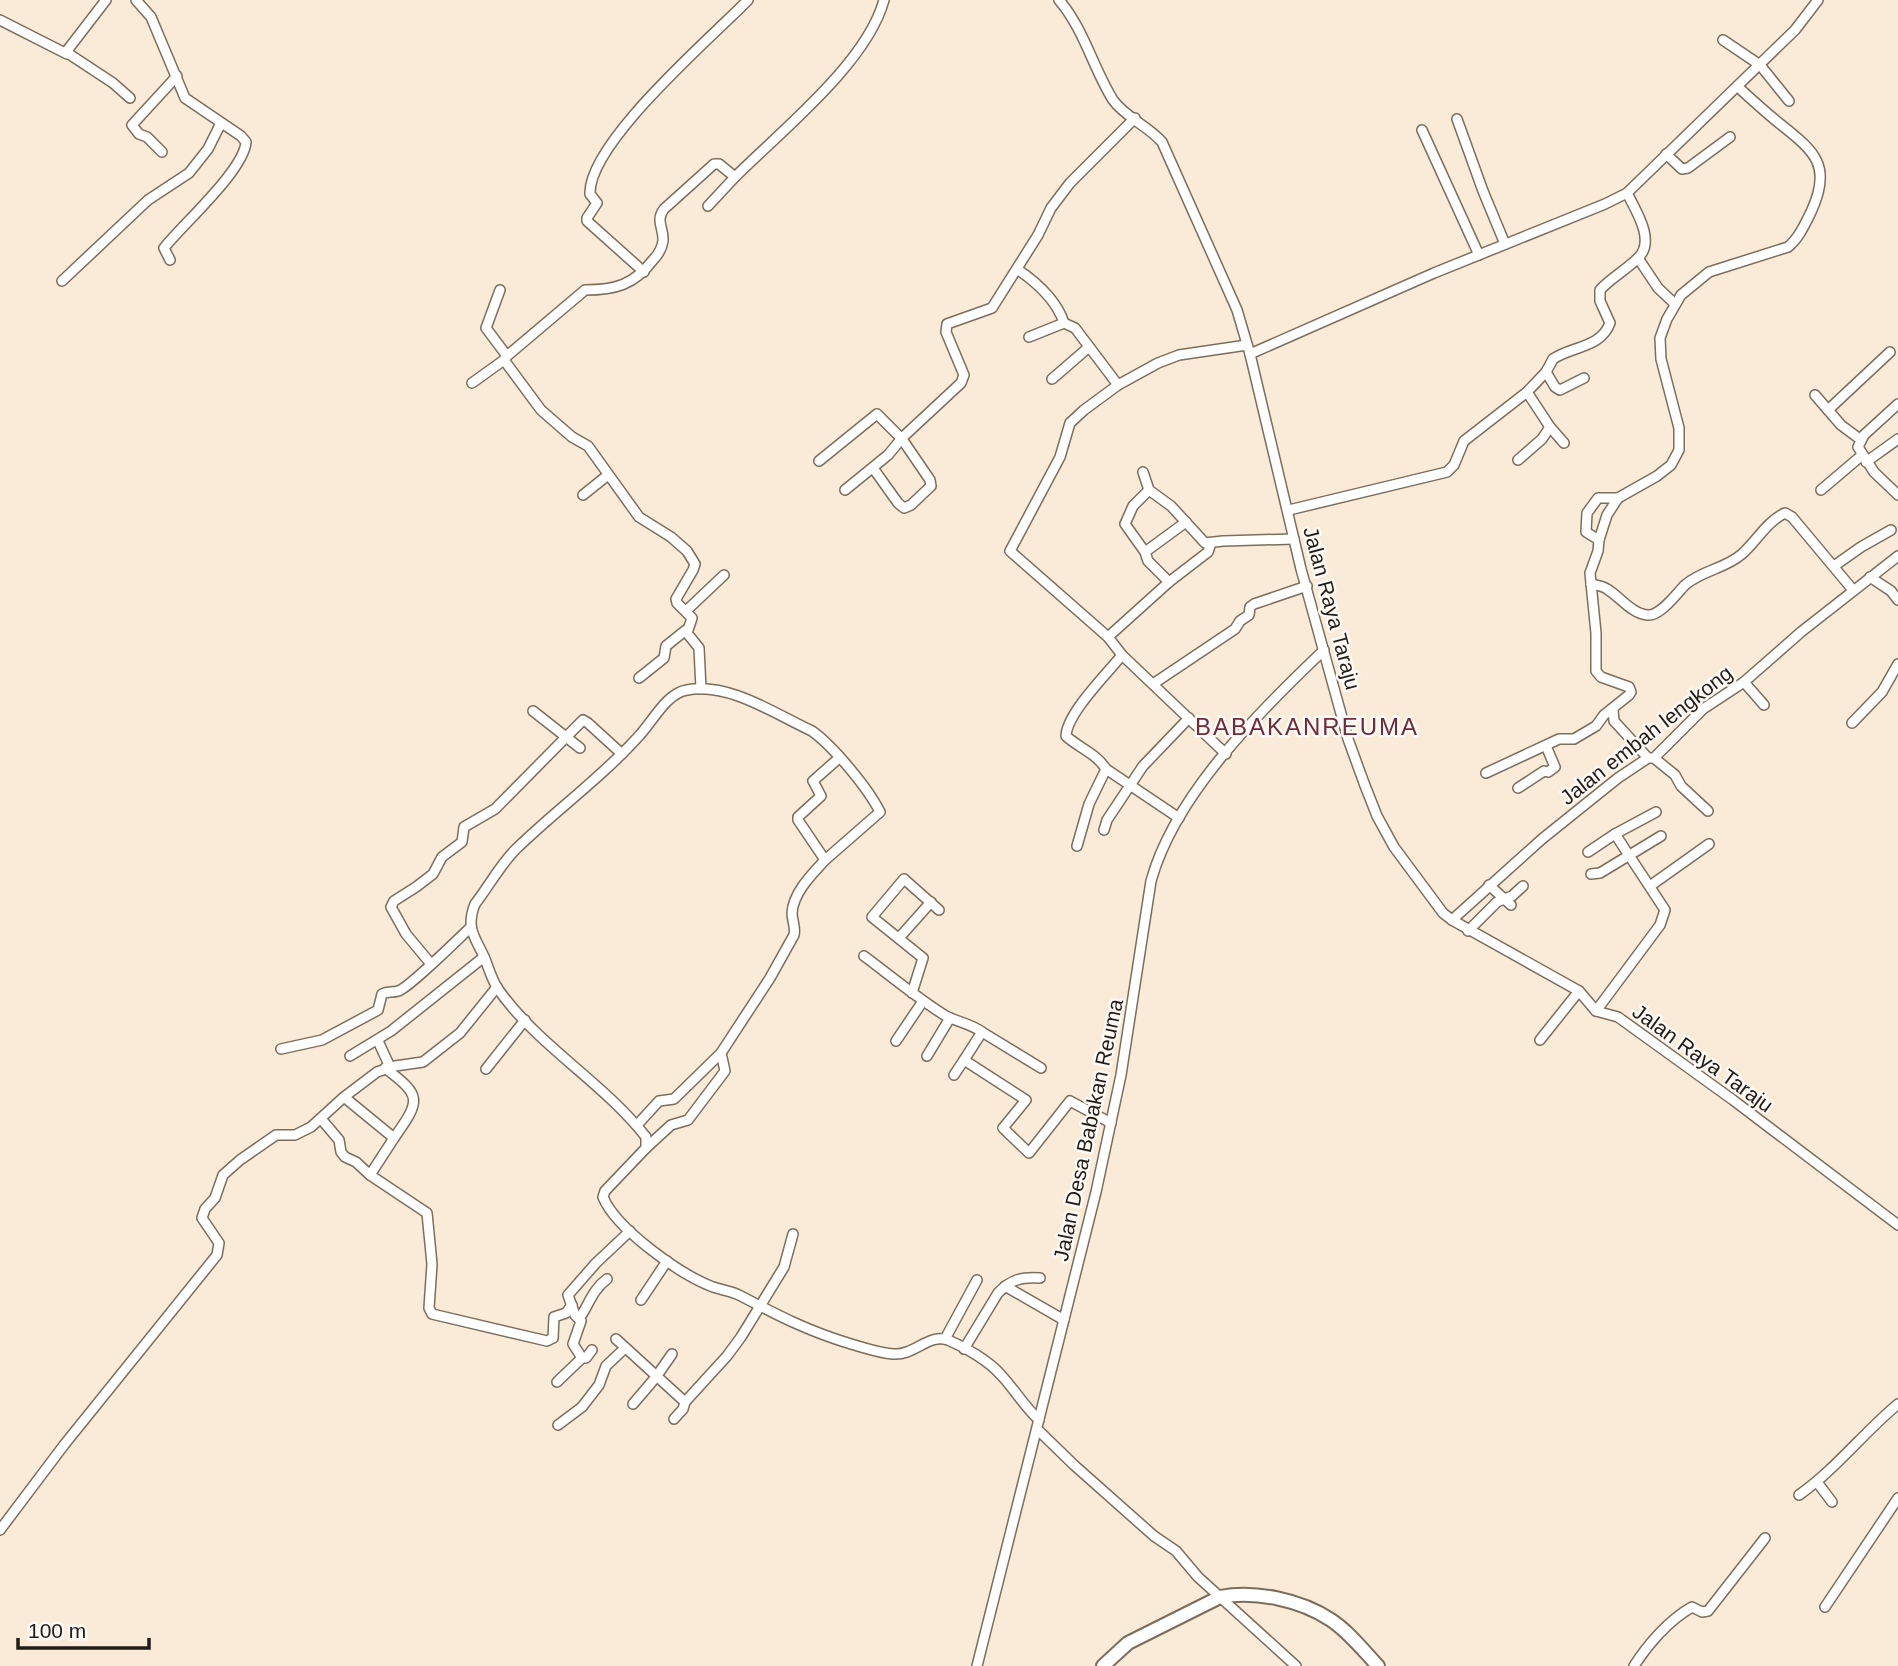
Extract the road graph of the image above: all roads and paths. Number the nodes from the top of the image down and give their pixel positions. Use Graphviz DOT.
graph roads {
  1 [pos="106,0"];
  2 [pos="136,0"];
  3 [pos="748,0"];
  4 [pos="884,0"];
  5 [pos="1059,0"];
  6 [pos="1818,0"];
  7 [pos="0,20"];
  8 [pos="1723,40"];
  9 [pos="67,54"];
  10 [pos="1760,65"];
  11 [pos="177,76"];
  12 [pos="1738,87"];
  13 [pos="130,98"];
  14 [pos="1789,101"];
  15 [pos="1135,118"];
  16 [pos="1457,119"];
  17 [pos="221,122"];
  18 [pos="1422,130"];
  19 [pos="1730,137"];
  20 [pos="162,152"];
  21 [pos="1666,154"];
  22 [pos="735,177"];
  23 [pos="1627,193"];
  24 [pos="708,206"];
  25 [pos="1505,244"];
  26 [pos="1479,255"];
  27 [pos="1638,258"];
  28 [pos="170,260"];
  29 [pos="1017,269"];
  30 [pos="644,272"];
  31 [pos="62,281"];
  32 [pos="500,290"];
  33 [pos="1675,304"];
  34 [pos="1064,323"];
  35 [pos="1029,337"];
  36 [pos="1089,346"];
  37 [pos="1248,349"];
  38 [pos="1890,352"];
  39 [pos="506,358"];
  40 [pos="1546,372"];
  41 [pos="1052,379"];
  42 [pos="1584,379"];
  43 [pos="472,383"];
  44 [pos="1118,385"];
  45 [pos="1527,392"];
  46 [pos="1815,395"];
  47 [pos="1898,404"];
  48 [pos="1828,410"];
  49 [pos="1550,428"];
  50 [pos="902,439"];
  51 [pos="1898,439"];
  52 [pos="1861,440"];
  53 [pos="1564,443"];
  54 [pos="1863,459"];
  55 [pos="1518,460"];
  56 [pos="819,461"];
  57 [pos="873,468"];
  58 [pos="1143,472"];
  59 [pos="608,475"];
  60 [pos="845,490"];
  61 [pos="1149,490"];
  62 [pos="1821,490"];
  63 [pos="583,495"];
  64 [pos="1898,495"];
  65 [pos="1618,498"];
  66 [pos="1289,510"];
  67 [pos="1186,522"];
  68 [pos="1891,530"];
  69 [pos="1294,539"];
  70 [pos="1599,540"];
  71 [pos="1211,543"];
  72 [pos="1146,552"];
  73 [pos="1898,556"];
  74 [pos="1834,566"];
  75 [pos="724,575"];
  76 [pos="1870,578"];
  77 [pos="1169,582"];
  78 [pos="1591,584"];
  79 [pos="1307,586"];
  80 [pos="1853,590"];
  81 [pos="1898,600"];
  82 [pos="687,610"];
  83 [pos="687,630"];
  84 [pos="1108,637"];
  85 [pos="1324,650"];
  86 [pos="1122,655"];
  87 [pos="1898,664"];
  88 [pos="639,678"];
  89 [pos="1744,682"];
  90 [pos="1153,684"];
  91 [pos="701,689"];
  92 [pos="1764,705"];
  93 [pos="1612,710"];
  94 [pos="533,711"];
  95 [pos="1189,718"];
  96 [pos="1852,723"];
  97 [pos="566,736"];
  98 [pos="1546,747"];
  99 [pos="580,748"];
  100 [pos="622,754"];
  101 [pos="1226,754"];
  102 [pos="839,758"];
  103 [pos="1651,758"];
  104 [pos="1106,769"];
  105 [pos="1486,773"];
  106 [pos="1130,784"];
  107 [pos="1518,789"];
  108 [pos="1708,811"];
  109 [pos="1656,812"];
  110 [pos="1179,818"];
  111 [pos="1104,830"];
  112 [pos="1615,834"];
  113 [pos="1661,836"];
  114 [pos="1709,844"];
  115 [pos="1077,846"];
  116 [pos="1588,852"];
  117 [pos="1628,855"];
  118 [pos="825,860"];
  119 [pos="1591,874"];
  120 [pos="1489,885"];
  121 [pos="1523,886"];
  122 [pos="1650,886"];
  123 [pos="1502,899"];
  124 [pos="931,902"];
  125 [pos="1511,905"];
  126 [pos="939,911"];
  127 [pos="1452,920"];
  128 [pos="471,927"];
  129 [pos="1468,931"];
  130 [pos="899,938"];
  131 [pos="864,956"];
  132 [pos="484,957"];
  133 [pos="432,964"];
  134 [pos="496,987"];
  135 [pos="1579,991"];
  136 [pos="912,993"];
  137 [pos="923,1001"];
  138 [pos="1595,1011"];
  139 [pos="950,1018"];
  140 [pos="525,1020"];
  141 [pos="982,1031"];
  142 [pos="378,1041"];
  143 [pos="896,1041"];
  144 [pos="1540,1041"];
  145 [pos="281,1049"];
  146 [pos="721,1053"];
  147 [pos="350,1056"];
  148 [pos="927,1056"];
  149 [pos="964,1060"];
  150 [pos="387,1068"];
  151 [pos="1041,1068"];
  152 [pos="486,1069"];
  153 [pos="954,1075"];
  154 [pos="344,1097"];
  155 [pos="322,1120"];
  156 [pos="1111,1123"];
  157 [pos="637,1125"];
  158 [pos="394,1138"];
  159 [pos="646,1148"];
  160 [pos="370,1175"];
  161 [pos="1898,1225"];
  162 [pos="630,1231"];
  163 [pos="793,1234"];
  164 [pos="667,1261"];
  165 [pos="1040,1278"];
  166 [pos="607,1279"];
  167 [pos="977,1280"];
  168 [pos="1005,1286"];
  169 [pos="641,1300"];
  170 [pos="572,1305"];
  171 [pos="760,1307"];
  172 [pos="579,1319"];
  173 [pos="1064,1320"];
  174 [pos="616,1339"];
  175 [pos="945,1339"];
  176 [pos="625,1348"];
  177 [pos="964,1349"];
  178 [pos="592,1350"];
  179 [pos="672,1354"];
  180 [pos="582,1358"];
  181 [pos="656,1377"];
  182 [pos="557,1382"];
  183 [pos="685,1402"];
  184 [pos="633,1404"];
  185 [pos="1898,1404"];
  186 [pos="674,1419"];
  187 [pos="1038,1424"];
  188 [pos="558,1425"];
  189 [pos="1817,1482"];
  190 [pos="1799,1495"];
  191 [pos="1898,1498"];
  192 [pos="1832,1502"];
  193 [pos="0,1530"];
  194 [pos="1765,1538"];
  195 [pos="1220,1597"];
  196 [pos="1825,1607"];
  197 [pos="977,1666"];
  198 [pos="1103,1666"];
  199 [pos="1296,1666"];
  200 [pos="1378,1666"];
  201 [pos="1634,1666"];
  1 -- 9 [label="street"];
  2 -- 11 [label="street"];
  3 -- 30 [label="street"];
  4 -- 22 [label="street"];
  5 -- 15 [label="street, Jalan Raya Taraju"];
  6 -- 10 [label="street"];
  7 -- 9 [label="street"];
  8 -- 10 [label="street"];
  9 -- 13 [label="street"];
  10 -- 12 [label="street"];
  10 -- 14 [label="street"];
  11 -- 17 [label="street"];
  11 -- 20 [label="street"];
  12 -- 21 [label="street"];
  12 -- 33 [label="street"];
  15 -- 29 [label="street"];
  15 -- 37 [label="street, Jalan Raya Taraju"];
  16 -- 25 [label="street"];
  17 -- 28 [label="street"];
  17 -- 31 [label="street"];
  18 -- 26 [label="street"];
  19 -- 21 [label="street"];
  21 -- 23 [label="street"];
  22 -- 24 [label="street"];
  22 -- 30 [label="street"];
  23 -- 25 [label="street"];
  23 -- 27 [label="street"];
  25 -- 26 [label="street"];
  26 -- 37 [label="street"];
  27 -- 33 [label="street"];
  27 -- 40 [label="street"];
  29 -- 34 [label="street"];
  29 -- 50 [label="street"];
  30 -- 39 [label="street"];
  32 -- 39 [label="street"];
  33 -- 65 [label="street"];
  34 -- 35 [label="street"];
  34 -- 36 [label="street"];
  36 -- 41 [label="street"];
  36 -- 44 [label="street"];
  37 -- 44 [label="street"];
  37 -- 66 [label="street, Jalan Raya Taraju"];
  38 -- 48 [label="street"];
  39 -- 43 [label="street"];
  39 -- 59 [label="street"];
  40 -- 42 [label="street"];
  40 -- 45 [label="street"];
  44 -- 84 [label="street"];
  45 -- 49 [label="street"];
  45 -- 66 [label="street"];
  46 -- 48 [label="street"];
  47 -- 52 [label="street"];
  48 -- 52 [label="street"];
  49 -- 53 [label="street"];
  49 -- 55 [label="street"];
  50 -- 56 [label="street"];
  50 -- 57 [label="street"];
  50 -- 57 [label="street"];
  51 -- 54 [label="street"];
  52 -- 54 [label="street"];
  54 -- 62 [label="street"];
  54 -- 64 [label="street"];
  57 -- 60 [label="street"];
  58 -- 61 [label="street"];
  59 -- 63 [label="street"];
  59 -- 82 [label="street"];
  61 -- 67 [label="street"];
  61 -- 72 [label="street"];
  65 -- 70 [label="street"];
  65 -- 70 [label="street"];
  66 -- 69 [label="street, Jalan Raya Taraju"];
  67 -- 71 [label="street"];
  67 -- 72 [label="street"];
  68 -- 74 [label="street"];
  69 -- 71 [label="street"];
  69 -- 79 [label="street, Jalan Raya Taraju"];
  70 -- 78 [label="street"];
  71 -- 77 [label="street"];
  72 -- 77 [label="street"];
  73 -- 76 [label="street, Jalan embah lengkong"];
  74 -- 78 [label="street"];
  74 -- 80 [label="street"];
  75 -- 82 [label="street"];
  76 -- 80 [label="street, Jalan embah lengkong"];
  76 -- 81 [label="street"];
  77 -- 84 [label="street"];
  78 -- 93 [label="street"];
  79 -- 85 [label="street, Jalan Raya Taraju"];
  79 -- 90 [label="street"];
  80 -- 89 [label="street, Jalan embah lengkong"];
  82 -- 83 [label="street"];
  83 -- 88 [label="street"];
  83 -- 91 [label="street"];
  84 -- 86 [label="street"];
  85 -- 101 [label="street, Jalan Desa Babakan Reuma"];
  85 -- 127 [label="street, Jalan Raya Taraju"];
  86 -- 90 [label="street"];
  86 -- 104 [label="street"];
  87 -- 96 [label="street"];
  89 -- 92 [label="street"];
  89 -- 103 [label="street, Jalan embah lengkong"];
  90 -- 95 [label="street"];
  91 -- 100 [label="street"];
  91 -- 102 [label="street"];
  93 -- 98 [label="street"];
  93 -- 103 [label="street"];
  94 -- 97 [label="street"];
  95 -- 101 [label="street"];
  95 -- 106 [label="street"];
  97 -- 99 [label="street"];
  97 -- 100 [label="street"];
  97 -- 133 [label="street"];
  98 -- 105 [label="street"];
  98 -- 107 [label="street"];
  100 -- 128 [label="street"];
  101 -- 110 [label="street, Jalan Desa Babakan Reuma"];
  102 -- 118 [label="street"];
  102 -- 118 [label="street"];
  103 -- 108 [label="street"];
  103 -- 120 [label="street, Jalan embah lengkong"];
  104 -- 106 [label="street"];
  104 -- 115 [label="street"];
  106 -- 110 [label="street"];
  106 -- 111 [label="street"];
  109 -- 112 [label="street"];
  110 -- 156 [label="street, Jalan Desa Babakan Reuma"];
  112 -- 116 [label="street"];
  112 -- 117 [label="street"];
  113 -- 117 [label="street"];
  114 -- 122 [label="street"];
  117 -- 119 [label="street"];
  117 -- 122 [label="street"];
  118 -- 146 [label="street"];
  120 -- 123 [label="street"];
  120 -- 127 [label="street, Jalan embah lengkong"];
  121 -- 123 [label="street"];
  122 -- 138 [label="street"];
  123 -- 125 [label="street"];
  123 -- 129 [label="street"];
  124 -- 126 [label="street"];
  124 -- 130 [label="street"];
  124 -- 130 [label="street"];
  127 -- 129 [label="street, Jalan Raya Taraju"];
  128 -- 132 [label="street"];
  128 -- 133 [label="street"];
  129 -- 135 [label="street, Jalan Raya Taraju"];
  130 -- 136 [label="street"];
  131 -- 136 [label="street"];
  132 -- 134 [label="street"];
  132 -- 142 [label="street"];
  133 -- 145 [label="street"];
  134 -- 140 [label="street"];
  134 -- 150 [label="street"];
  135 -- 138 [label="street, Jalan Raya Taraju"];
  135 -- 144 [label="street"];
  136 -- 137 [label="street"];
  137 -- 139 [label="street"];
  137 -- 143 [label="street"];
  138 -- 161 [label="street, Jalan Raya Taraju"];
  139 -- 141 [label="street"];
  139 -- 148 [label="street"];
  140 -- 152 [label="street"];
  140 -- 157 [label="street"];
  141 -- 149 [label="street"];
  141 -- 151 [label="street"];
  142 -- 147 [label="street"];
  142 -- 150 [label="street"];
  146 -- 157 [label="street"];
  146 -- 159 [label="street"];
  149 -- 153 [label="street"];
  149 -- 156 [label="street"];
  150 -- 154 [label="street"];
  150 -- 158 [label="street"];
  154 -- 155 [label="street"];
  154 -- 158 [label="street"];
  155 -- 160 [label="street"];
  155 -- 193 [label="street"];
  156 -- 173 [label="street, Jalan Desa Babakan Reuma"];
  157 -- 159 [label="street"];
  158 -- 160 [label="street"];
  159 -- 162 [label="street"];
  160 -- 170 [label="street"];
  162 -- 164 [label="street"];
  162 -- 170 [label="street"];
  163 -- 171 [label="street"];
  164 -- 169 [label="street"];
  164 -- 171 [label="street"];
  165 -- 168 [label="street"];
  166 -- 172 [label="street"];
  167 -- 175 [label="street"];
  168 -- 173 [label="street"];
  168 -- 177 [label="street"];
  170 -- 172 [label="street"];
  171 -- 175 [label="street"];
  171 -- 183 [label="street"];
  172 -- 180 [label="street"];
  173 -- 187 [label="street, Jalan Desa Babakan Reuma"];
  174 -- 176 [label="street"];
  175 -- 177 [label="street"];
  176 -- 181 [label="street"];
  176 -- 188 [label="street"];
  177 -- 187 [label="street"];
  178 -- 180 [label="street"];
  179 -- 181 [label="street"];
  180 -- 182 [label="street"];
  181 -- 183 [label="street"];
  181 -- 184 [label="street"];
  183 -- 186 [label="street"];
  185 -- 189 [label="street"];
  187 -- 195 [label="street"];
  187 -- 197 [label="street, Jalan Desa Babakan Reuma"];
  189 -- 190 [label="street"];
  189 -- 192 [label="street"];
  191 -- 196 [label="street"];
  194 -- 201 [label="street"];
  195 -- 198 [label="main road"];
  195 -- 199 [label="street"];
  195 -- 200 [label="main road"];
}
